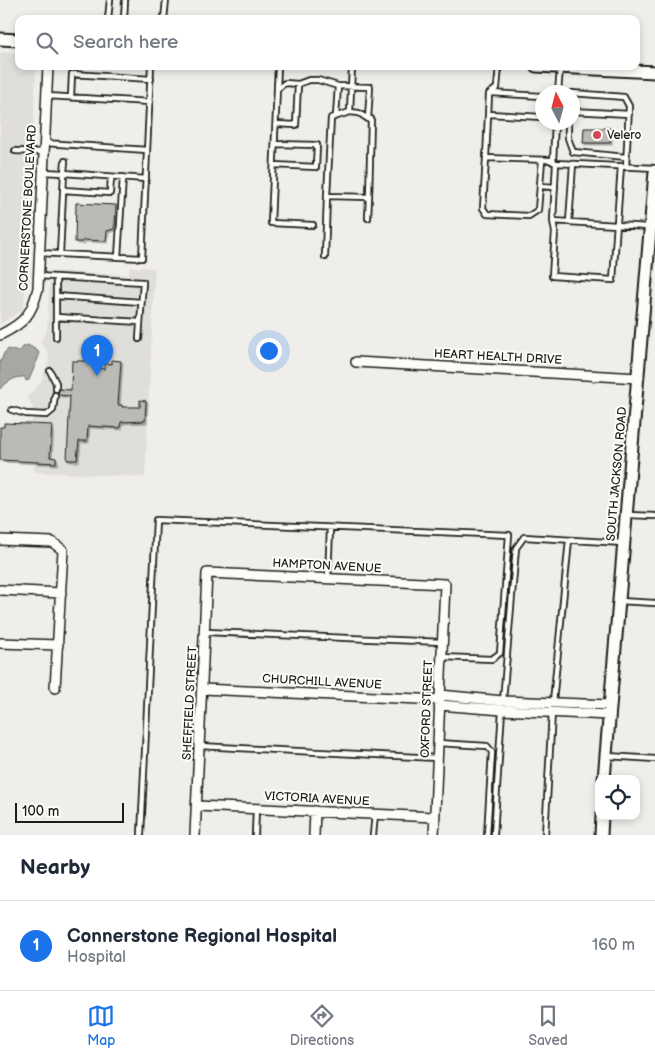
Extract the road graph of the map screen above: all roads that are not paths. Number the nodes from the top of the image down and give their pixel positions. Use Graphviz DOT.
graph roads {
  1 [pos="110,0"];
  2 [pos="125,0"];
  3 [pos="166,0"];
  4 [pos="108,15"];
  5 [pos="124,15"];
  6 [pos="164,15"];
  7 [pos="0,39"];
  8 [pos="15,40"];
  9 [pos="48,70"];
  10 [pos="151,70"];
  11 [pos="278,70"];
  12 [pos="352,70"];
  13 [pos="499,70"];
  14 [pos="560,70"];
  15 [pos="608,70"];
  16 [pos="655,72"];
  17 [pos="151,79"];
  18 [pos="298,84"];
  19 [pos="559,85"];
  20 [pos="338,86"];
  21 [pos="351,86"];
  22 [pos="277,89"];
  23 [pos="491,93"];
  24 [pos="47,96"];
  25 [pos="535,96"];
  26 [pos="580,96"];
  27 [pos="71,97"];
  28 [pos="150,102"];
  29 [pos="580,109"];
  30 [pos="350,112"];
  31 [pos="489,114"];
  32 [pos="628,114"];
  33 [pos="336,116"];
  34 [pos="535,117"];
  35 [pos="368,119"];
  36 [pos="276,124"];
  37 [pos="555,130"];
  38 [pos="568,130"];
  39 [pos="275,144"];
  40 [pos="44,148"];
  41 [pos="147,150"];
  42 [pos="15,151"];
  43 [pos="626,157"];
  44 [pos="486,158"];
  45 [pos="542,160"];
  46 [pos="65,161"];
  47 [pos="554,162"];
  48 [pos="573,164"];
  49 [pos="274,165"];
  50 [pos="623,166"];
  51 [pos="655,170"];
  52 [pos="43,172"];
  53 [pos="64,173"];
  54 [pos="111,177"];
  55 [pos="123,178"];
  56 [pos="146,179"];
  57 [pos="540,186"];
  58 [pos="555,187"];
  59 [pos="63,190"];
  60 [pos="327,196"];
  61 [pos="369,197"];
  62 [pos="368,218"];
  63 [pos="552,221"];
  64 [pos="569,222"];
  65 [pos="313,225"];
  66 [pos="617,225"];
  67 [pos="652,228"];
  68 [pos="39,253"];
  69 [pos="60,254"];
  70 [pos="118,257"];
  71 [pos="325,257"];
  72 [pos="38,276"];
  73 [pos="56,277"];
  74 [pos="56,296"];
  75 [pos="142,302"];
  76 [pos="56,317"];
  77 [pos="140,322"];
  78 [pos="0,334"];
  79 [pos="56,337"];
  80 [pos="139,339"];
  81 [pos="356,362"];
  82 [pos="50,371"];
  83 [pos="639,378"];
  84 [pos="56,389"];
  85 [pos="55,395"];
  86 [pos="12,410"];
  87 [pos="627,515"];
  88 [pos="655,516"];
  89 [pos="330,528"];
  90 [pos="0,540"];
  91 [pos="569,540"];
  92 [pos="624,543"];
  93 [pos="208,573"];
  94 [pos="328,578"];
  95 [pos="445,584"];
  96 [pos="0,590"];
  97 [pos="61,593"];
  98 [pos="619,601"];
  99 [pos="655,603"];
  100 [pos="206,632"];
  101 [pos="442,642"];
  102 [pos="0,643"];
  103 [pos="58,645"];
  104 [pos="441,657"];
  105 [pos="55,688"];
  106 [pos="203,689"];
  107 [pos="440,700"];
  108 [pos="502,706"];
  109 [pos="553,708"];
  110 [pos="610,710"];
  111 [pos="438,743"];
  112 [pos="200,746"];
  113 [pos="606,756"];
  114 [pos="437,758"];
  115 [pos="655,758"];
  116 [pos="604,775"];
  117 [pos="198,806"];
  118 [pos="256,808"];
  119 [pos="315,811"];
  120 [pos="375,814"];
  121 [pos="434,817"];
  122 [pos="602,820"];
  123 [pos="142,835"];
  124 [pos="195,835"];
  125 [pos="254,835"];
  126 [pos="314,835"];
  127 [pos="374,835"];
  128 [pos="434,835"];
  129 [pos="487,835"];
  130 [pos="494,835"];
  131 [pos="545,835"];
  132 [pos="601,835"];
  1 -- 4 [label="lane"];
  2 -- 5 [label="lane"];
  3 -- 6 [label="lane"];
  7 -- 8 [label="main road"];
  9 -- 24 [label="street, CORNERSTONE BOULEVARD"];
  10 -- 17 [label="lane"];
  11 -- 22 [label="lane"];
  12 -- 21 [label="lane"];
  13 -- 23 [label="lane"];
  14 -- 19 [label="lane"];
  15 -- 16 [label="main road"];
  17 -- 27 [label="lane"];
  17 -- 28 [label="lane"];
  18 -- 20 [label="lane"];
  18 -- 22 [label="lane"];
  18 -- 36 [label="lane"];
  20 -- 21 [label="lane"];
  20 -- 33 [label="lane"];
  21 -- 30 [label="lane"];
  21 -- 35 [label="lane"];
  22 -- 36 [label="lane"];
  23 -- 25 [label="lane"];
  23 -- 31 [label="lane"];
  24 -- 27 [label="lane"];
  24 -- 40 [label="street, CORNERSTONE BOULEVARD"];
  26 -- 32 [label="lane"];
  27 -- 28 [label="lane"];
  28 -- 41 [label="lane"];
  29 -- 32 [label="lane"];
  30 -- 33 [label="lane"];
  30 -- 35 [label="lane"];
  31 -- 34 [label="lane"];
  31 -- 44 [label="lane"];
  32 -- 43 [label="lane"];
  33 -- 60 [label="lane"];
  35 -- 61 [label="lane"];
  36 -- 39 [label="lane"];
  37 -- 47 [label="lane"];
  38 -- 43 [label="lane"];
  39 -- 49 [label="lane"];
  39 -- 49 [label="lane"];
  40 -- 41 [label="lane"];
  40 -- 42 [label="lane"];
  40 -- 52 [label="street, CORNERSTONE BOULEVARD"];
  41 -- 56 [label="lane"];
  43 -- 50 [label="lane"];
  44 -- 45 [label="lane"];
  44 -- 57 [label="lane"];
  45 -- 47 [label="lane"];
  45 -- 57 [label="lane"];
  46 -- 53 [label="lane"];
  47 -- 48 [label="lane"];
  47 -- 58 [label="lane"];
  48 -- 50 [label="lane"];
  48 -- 64 [label="lane"];
  49 -- 65 [label="lane"];
  50 -- 51 [label="lane"];
  50 -- 66 [label="lane"];
  51 -- 67 [label="main road, SOUTH JACKSON ROAD"];
  52 -- 53 [label="lane"];
  52 -- 68 [label="street, CORNERSTONE BOULEVARD"];
  53 -- 54 [label="lane"];
  53 -- 59 [label="lane"];
  54 -- 55 [label="lane"];
  54 -- 59 [label="lane"];
  55 -- 56 [label="lane"];
  55 -- 70 [label="lane"];
  56 -- 70 [label="lane"];
  57 -- 58 [label="lane"];
  58 -- 63 [label="lane"];
  59 -- 69 [label="lane"];
  60 -- 61 [label="lane"];
  60 -- 71 [label="lane"];
  61 -- 62 [label="lane"];
  63 -- 64 [label="lane"];
  63 -- 66 [label="lane"];
  64 -- 66 [label="lane"];
  66 -- 67 [label="lane"];
  67 -- 83 [label="main road, SOUTH JACKSON ROAD"];
  68 -- 69 [label="lane"];
  68 -- 72 [label="street, CORNERSTONE BOULEVARD"];
  69 -- 70 [label="lane"];
  72 -- 73 [label="lane"];
  72 -- 78 [label="street, CORNERSTONE BOULEVARD"];
  73 -- 74 [label="lane"];
  73 -- 75 [label="lane"];
  74 -- 75 [label="lane"];
  74 -- 76 [label="lane"];
  75 -- 77 [label="lane"];
  76 -- 77 [label="lane"];
  76 -- 79 [label="lane"];
  77 -- 80 [label="lane"];
  81 -- 83 [label="street, HEART HEALTH DRIVE"];
  82 -- 84 [label="lane"];
  83 -- 87 [label="main road, SOUTH JACKSON ROAD"];
  85 -- 86 [label="lane"];
  87 -- 88 [label="lane"];
  87 -- 92 [label="main road, SOUTH JACKSON ROAD"];
  89 -- 94 [label="lane"];
  89 -- 104 [label="lane"];
  89 -- 123 [label="lane"];
  90 -- 97 [label="street"];
  91 -- 92 [label="lane"];
  91 -- 108 [label="lane"];
  91 -- 109 [label="lane"];
  92 -- 98 [label="main road, SOUTH JACKSON ROAD"];
  93 -- 94 [label="street, HAMPTON AVENUE"];
  93 -- 100 [label="street, SHEFFIELD STREET"];
  94 -- 95 [label="street, HAMPTON AVENUE"];
  95 -- 101 [label="street, OXFORD STREET"];
  96 -- 97 [label="street"];
  97 -- 103 [label="street"];
  98 -- 99 [label="lane"];
  98 -- 110 [label="main road, SOUTH JACKSON ROAD"];
  100 -- 101 [label="lane"];
  100 -- 106 [label="street, SHEFFIELD STREET"];
  101 -- 104 [label="street, OXFORD STREET"];
  102 -- 103 [label="street"];
  103 -- 105 [label="street"];
  104 -- 107 [label="street, OXFORD STREET"];
  106 -- 107 [label="street, CHURCHILL AVENUE"];
  106 -- 112 [label="street, SHEFFIELD STREET"];
  107 -- 108 [label="street, CHURCHILL AVENUE"];
  107 -- 111 [label="street, OXFORD STREET"];
  108 -- 109 [label="street, CHURCHILL AVENUE"];
  108 -- 130 [label="lane"];
  109 -- 110 [label="street, CHURCHILL AVENUE"];
  109 -- 131 [label="lane"];
  110 -- 113 [label="main road, SOUTH JACKSON ROAD"];
  111 -- 114 [label="street, OXFORD STREET"];
  111 -- 129 [label="lane"];
  112 -- 114 [label="lane"];
  112 -- 117 [label="street, SHEFFIELD STREET"];
  113 -- 115 [label="lane"];
  113 -- 116 [label="main road, SOUTH JACKSON ROAD"];
  114 -- 121 [label="street, OXFORD STREET"];
  117 -- 118 [label="street, VICTORIA AVENUE"];
  117 -- 124 [label="street, SHEFFIELD STREET"];
  118 -- 119 [label="street, VICTORIA AVENUE"];
  118 -- 125 [label="lane"];
  119 -- 120 [label="street, VICTORIA AVENUE"];
  119 -- 126 [label="street"];
  120 -- 121 [label="street, VICTORIA AVENUE"];
  120 -- 127 [label="lane"];
  121 -- 128 [label="street, OXFORD STREET"];
  122 -- 132 [label="main road"];
}
